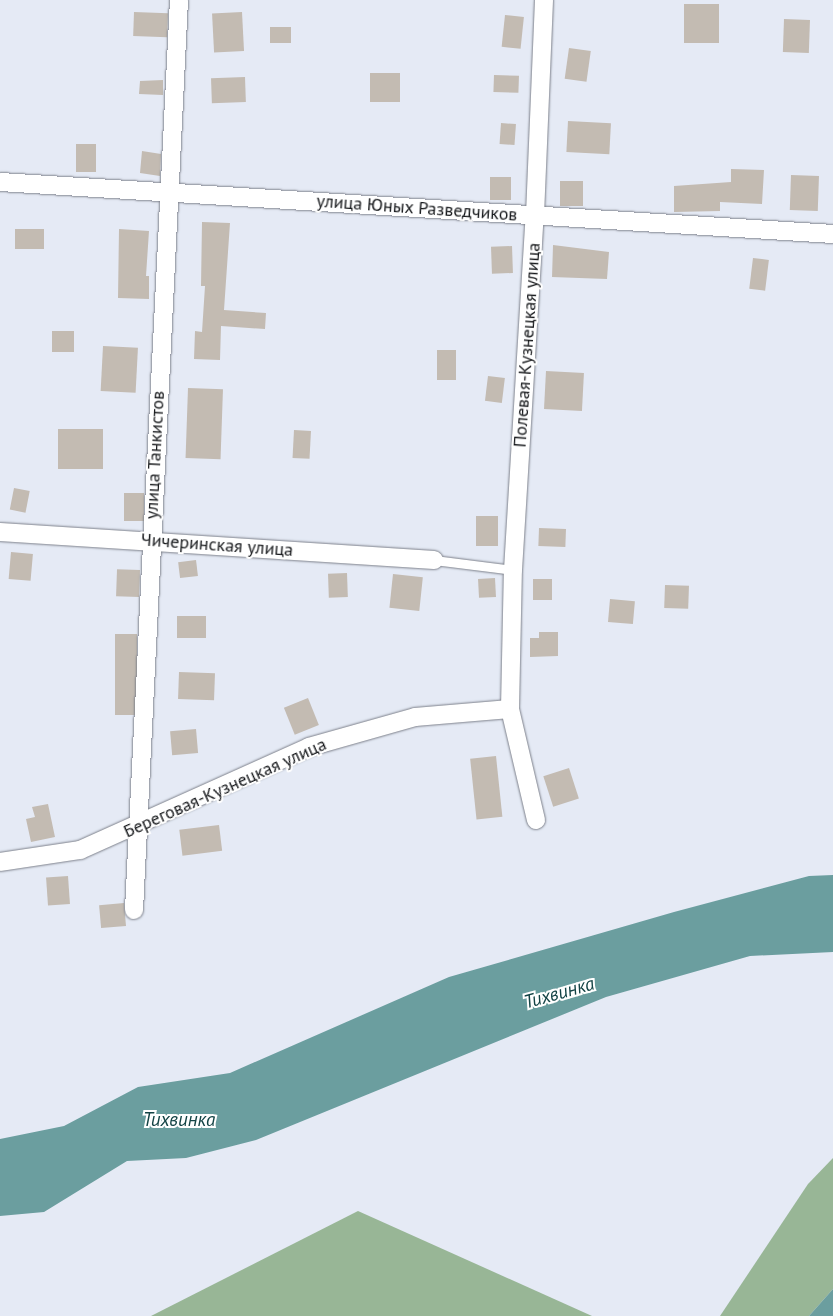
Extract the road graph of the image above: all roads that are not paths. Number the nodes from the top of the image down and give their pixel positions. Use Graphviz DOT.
graph roads {
  1 [pos="179,0"];
  2 [pos="544,0"];
  3 [pos="0,182"];
  4 [pos="167,192"];
  5 [pos="535,215"];
  6 [pos="833,234"];
  7 [pos="0,532"];
  8 [pos="151,540"];
  9 [pos="434,560"];
  10 [pos="513,570"];
  11 [pos="510,709"];
  12 [pos="536,820"];
  13 [pos="138,827"];
  14 [pos="0,862"];
  15 [pos="134,910"];
  1 -- 4 [label="street, улица Танкистов"];
  2 -- 5 [label="street, Полевая-Кузнецкая улица"];
  3 -- 4 [label="street, улица Юных Разведчиков"];
  4 -- 5 [label="street, улица Юных Разведчиков"];
  4 -- 8 [label="street, улица Танкистов"];
  5 -- 6 [label="street, улица Юных Разведчиков"];
  5 -- 10 [label="street, Полевая-Кузнецкая улица"];
  7 -- 8 [label="street, Чичеринская улица"];
  8 -- 9 [label="street, Чичеринская улица"];
  8 -- 13 [label="street, улица Танкистов"];
  9 -- 10 [label="lane"];
  10 -- 11 [label="street, Полевая-Кузнецкая улица"];
  11 -- 12 [label="street, Полевая-Кузнецкая улица"];
  11 -- 13 [label="street, Береговая-Кузнецкая улица"];
  13 -- 14 [label="street, Береговая-Кузнецкая улица"];
  13 -- 15 [label="street, улица Танкистов"];
}
